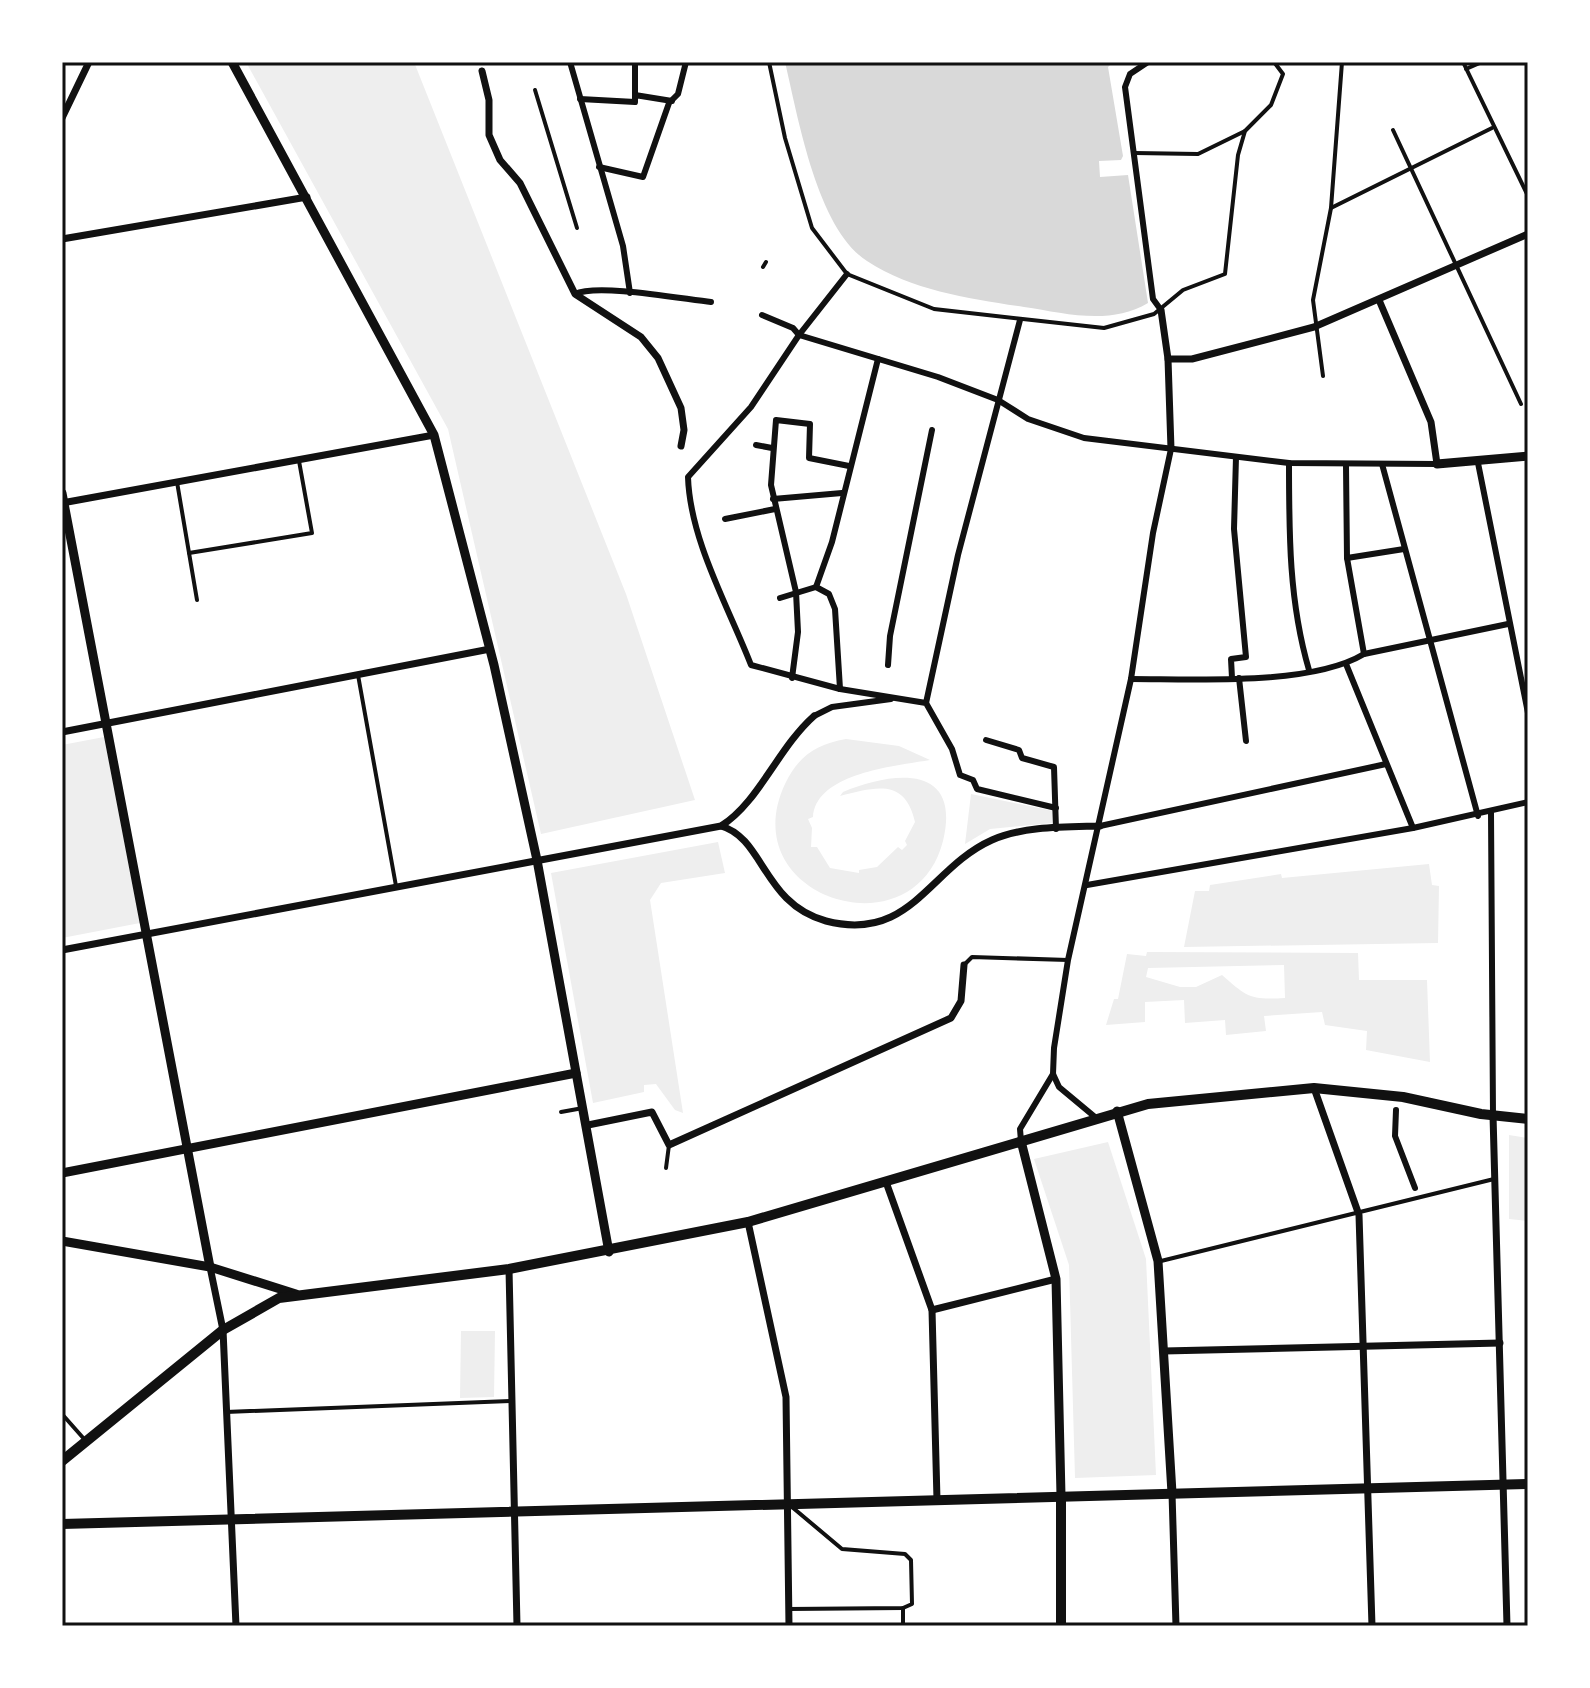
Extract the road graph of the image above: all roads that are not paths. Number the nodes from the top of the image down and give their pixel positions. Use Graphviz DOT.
graph roads {
  1 [pos="89,62"];
  2 [pos="232,62"];
  3 [pos="570,62"];
  4 [pos="635,62"];
  5 [pos="686,62"];
  6 [pos="769,62"];
  7 [pos="1148,62"];
  8 [pos="1274,62"];
  9 [pos="1342,62"];
  10 [pos="1463,62"];
  11 [pos="1482,62"];
  12 [pos="1466,69"];
  13 [pos="482,71"];
  14 [pos="535,90"];
  15 [pos="635,95"];
  16 [pos="580,99"];
  17 [pos="672,101"];
  18 [pos="62,118"];
  19 [pos="1492,128"];
  20 [pos="1393,130"];
  21 [pos="1245,131"];
  22 [pos="1132,153"];
  23 [pos="599,167"];
  24 [pos="1410,171"];
  25 [pos="1528,196"];
  26 [pos="307,197"];
  27 [pos="1331,208"];
  28 [pos="577,228"];
  29 [pos="1528,234"];
  30 [pos="62,239"];
  31 [pos="1458,265"];
  32 [pos="847,274"];
  33 [pos="630,293"];
  34 [pos="575,294"];
  35 [pos="1379,300"];
  36 [pos="711,302"];
  37 [pos="1161,310"];
  38 [pos="762,315"];
  39 [pos="1020,320"];
  40 [pos="1314,327"];
  41 [pos="799,335"];
  42 [pos="878,359"];
  43 [pos="1168,359"];
  44 [pos="1323,376"];
  45 [pos="998,400"];
  46 [pos="1521,404"];
  47 [pos="932,430"];
  48 [pos="434,435"];
  49 [pos="756,445"];
  50 [pos="681,446"];
  51 [pos="772,448"];
  52 [pos="1171,449"];
  53 [pos="1528,456"];
  54 [pos="1236,457"];
  55 [pos="299,459"];
  56 [pos="1289,463"];
  57 [pos="1478,463"];
  58 [pos="1382,464"];
  59 [pos="1437,464"];
  60 [pos="849,466"];
  61 [pos="1346,466"];
  62 [pos="177,482"];
  63 [pos="842,493"];
  64 [pos="62,499"];
  65 [pos="773,499"];
  66 [pos="775,509"];
  67 [pos="725,519"];
  68 [pos="1404,549"];
  69 [pos="189,553"];
  70 [pos="1347,558"];
  71 [pos="816,587"];
  72 [pos="796,592"];
  73 [pos="780,598"];
  74 [pos="197,600"];
  75 [pos="1508,624"];
  76 [pos="1430,640"];
  77 [pos="490,649"];
  78 [pos="1364,654"];
  79 [pos="1346,664"];
  80 [pos="888,665"];
  81 [pos="1309,670"];
  82 [pos="358,675"];
  83 [pos="792,678"];
  84 [pos="1235,678"];
  85 [pos="1131,679"];
  86 [pos="840,689"];
  87 [pos="902,698"];
  88 [pos="926,703"];
  89 [pos="1528,713"];
  90 [pos="814,716"];
  91 [pos="107,723"];
  92 [pos="62,732"];
  93 [pos="986,740"];
  94 [pos="1246,741"];
  95 [pos="1386,764"];
  96 [pos="1528,802"];
  97 [pos="1056,808"];
  98 [pos="1491,813"];
  99 [pos="1478,816"];
  100 [pos="721,826"];
  101 [pos="1100,826"];
  102 [pos="1413,828"];
  103 [pos="1056,829"];
  104 [pos="537,860"];
  105 [pos="1087,885"];
  106 [pos="396,886"];
  107 [pos="148,933"];
  108 [pos="62,950"];
  109 [pos="1068,960"];
  110 [pos="964,965"];
  111 [pos="576,1073"];
  112 [pos="1053,1074"];
  113 [pos="1314,1088"];
  114 [pos="584,1108"];
  115 [pos="1396,1110"];
  116 [pos="1117,1111"];
  117 [pos="561,1112"];
  118 [pos="1493,1115"];
  119 [pos="1095,1117"];
  120 [pos="1528,1119"];
  121 [pos="588,1125"];
  122 [pos="1021,1141"];
  123 [pos="669,1145"];
  124 [pos="186,1150"];
  125 [pos="666,1168"];
  126 [pos="62,1173"];
  127 [pos="1496,1179"];
  128 [pos="886,1182"];
  129 [pos="1415,1188"];
  130 [pos="1359,1215"];
  131 [pos="748,1222"];
  132 [pos="62,1241"];
  133 [pos="609,1252"];
  134 [pos="1158,1261"];
  135 [pos="210,1267"];
  136 [pos="509,1269"];
  137 [pos="1056,1279"];
  138 [pos="296,1294"];
  139 [pos="932,1310"];
  140 [pos="223,1330"];
  141 [pos="1500,1343"];
  142 [pos="1364,1346"];
  143 [pos="1164,1351"];
  144 [pos="512,1401"];
  145 [pos="226,1412"];
  146 [pos="62,1414"];
  147 [pos="86,1442"];
  148 [pos="62,1461"];
  149 [pos="1504,1484"];
  150 [pos="1528,1484"];
  151 [pos="1369,1488"];
  152 [pos="1172,1493"];
  153 [pos="1061,1496"];
  154 [pos="937,1500"];
  155 [pos="789,1504"];
  156 [pos="514,1513"];
  157 [pos="230,1522"];
  158 [pos="62,1524"];
  159 [pos="903,1608"];
  160 [pos="789,1609"];
  161 [pos="236,1626"];
  162 [pos="517,1626"];
  163 [pos="789,1626"];
  164 [pos="903,1626"];
  165 [pos="1061,1626"];
  166 [pos="1176,1626"];
  167 [pos="1372,1626"];
  168 [pos="1507,1626"];
  1 -- 18 [label="street"];
  2 -- 26 [label="street"];
  3 -- 16 [label="street"];
  4 -- 15 [label="street"];
  5 -- 17 [label="street"];
  6 -- 32 [label="lane"];
  7 -- 22 [label="street"];
  8 -- 21 [label="lane"];
  9 -- 27 [label="lane"];
  10 -- 12 [label="lane"];
  11 -- 12 [label="lane"];
  12 -- 19 [label="lane"];
  13 -- 34 [label="street"];
  14 -- 28 [label="lane"];
  15 -- 16 [label="street"];
  15 -- 17 [label="street"];
  16 -- 23 [label="street"];
  17 -- 23 [label="street"];
  19 -- 24 [label="lane"];
  19 -- 25 [label="lane"];
  20 -- 24 [label="lane"];
  21 -- 22 [label="lane"];
  21 -- 37 [label="lane"];
  22 -- 37 [label="street"];
  23 -- 33 [label="street"];
  24 -- 27 [label="lane"];
  24 -- 31 [label="lane"];
  26 -- 30 [label="street"];
  26 -- 48 [label="street"];
  27 -- 40 [label="lane"];
  29 -- 31 [label="street"];
  31 -- 35 [label="street"];
  31 -- 46 [label="lane"];
  32 -- 39 [label="lane"];
  32 -- 41 [label="street"];
  33 -- 34 [label="street"];
  33 -- 36 [label="street"];
  34 -- 50 [label="street"];
  35 -- 40 [label="street"];
  35 -- 59 [label="street"];
  37 -- 39 [label="lane"];
  37 -- 43 [label="street"];
  38 -- 41 [label="street"];
  39 -- 45 [label="street"];
  40 -- 43 [label="street"];
  40 -- 44 [label="lane"];
  41 -- 42 [label="street"];
  41 -- 83 [label="street"];
  42 -- 45 [label="street"];
  42 -- 60 [label="street"];
  43 -- 52 [label="street"];
  45 -- 52 [label="street"];
  45 -- 88 [label="street"];
  47 -- 80 [label="street"];
  48 -- 55 [label="street"];
  48 -- 77 [label="street"];
  49 -- 51 [label="street"];
  51 -- 60 [label="street"];
  51 -- 65 [label="street"];
  52 -- 54 [label="street"];
  52 -- 85 [label="street"];
  53 -- 57 [label="street"];
  54 -- 56 [label="street"];
  54 -- 84 [label="street"];
  55 -- 62 [label="street"];
  55 -- 69 [label="lane"];
  56 -- 61 [label="street"];
  56 -- 81 [label="street"];
  57 -- 59 [label="street"];
  57 -- 75 [label="street"];
  58 -- 59 [label="street"];
  58 -- 61 [label="street"];
  58 -- 68 [label="street"];
  60 -- 63 [label="street"];
  61 -- 70 [label="street"];
  62 -- 64 [label="street"];
  62 -- 69 [label="lane"];
  63 -- 65 [label="street"];
  63 -- 71 [label="street"];
  64 -- 91 [label="street"];
  65 -- 66 [label="street"];
  66 -- 67 [label="street"];
  66 -- 72 [label="street"];
  68 -- 70 [label="street"];
  68 -- 76 [label="street"];
  69 -- 74 [label="lane"];
  70 -- 78 [label="street"];
  71 -- 72 [label="street"];
  71 -- 86 [label="street"];
  72 -- 73 [label="street"];
  72 -- 83 [label="street"];
  75 -- 76 [label="street"];
  75 -- 89 [label="street"];
  76 -- 78 [label="street"];
  76 -- 99 [label="street"];
  77 -- 82 [label="street"];
  77 -- 104 [label="street"];
  78 -- 79 [label="street"];
  79 -- 81 [label="street"];
  79 -- 95 [label="street"];
  81 -- 84 [label="street"];
  82 -- 91 [label="street"];
  82 -- 106 [label="lane"];
  83 -- 86 [label="street"];
  84 -- 85 [label="street"];
  84 -- 94 [label="street"];
  85 -- 101 [label="street"];
  86 -- 87 [label="street"];
  87 -- 88 [label="street"];
  87 -- 90 [label="street"];
  88 -- 97 [label="street"];
  90 -- 100 [label="street"];
  91 -- 92 [label="street"];
  91 -- 107 [label="street"];
  93 -- 97 [label="street"];
  95 -- 101 [label="street"];
  95 -- 102 [label="street"];
  96 -- 98 [label="street"];
  97 -- 103 [label="street"];
  98 -- 99 [label="street"];
  98 -- 118 [label="street"];
  99 -- 102 [label="street"];
  100 -- 103 [label="street"];
  100 -- 104 [label="street"];
  101 -- 103 [label="street"];
  101 -- 105 [label="street"];
  102 -- 105 [label="street"];
  104 -- 106 [label="street"];
  104 -- 111 [label="street"];
  105 -- 109 [label="street"];
  106 -- 107 [label="street"];
  107 -- 108 [label="street"];
  107 -- 124 [label="street"];
  109 -- 110 [label="lane"];
  109 -- 112 [label="street"];
  110 -- 123 [label="street"];
  111 -- 114 [label="street"];
  111 -- 124 [label="street"];
  112 -- 119 [label="street"];
  112 -- 122 [label="street"];
  113 -- 116 [label="main road"];
  113 -- 118 [label="main road"];
  113 -- 130 [label="street"];
  114 -- 117 [label="lane"];
  114 -- 121 [label="street"];
  115 -- 129 [label="street"];
  116 -- 119 [label="main road"];
  116 -- 134 [label="street"];
  118 -- 120 [label="main road"];
  118 -- 127 [label="street"];
  119 -- 122 [label="main road"];
  121 -- 123 [label="street"];
  121 -- 133 [label="street"];
  122 -- 128 [label="main road"];
  122 -- 137 [label="street"];
  123 -- 125 [label="lane"];
  124 -- 126 [label="street"];
  124 -- 135 [label="street"];
  127 -- 130 [label="lane"];
  127 -- 141 [label="street"];
  128 -- 131 [label="main road"];
  128 -- 139 [label="street"];
  130 -- 134 [label="lane"];
  130 -- 142 [label="street"];
  131 -- 133 [label="main road"];
  131 -- 155 [label="street"];
  132 -- 135 [label="street"];
  133 -- 136 [label="main road"];
  134 -- 143 [label="street"];
  135 -- 138 [label="street"];
  135 -- 140 [label="street"];
  136 -- 138 [label="main road"];
  136 -- 144 [label="street"];
  137 -- 139 [label="street"];
  137 -- 153 [label="street"];
  138 -- 140 [label="main road"];
  139 -- 154 [label="street"];
  140 -- 145 [label="street"];
  140 -- 147 [label="main road"];
  141 -- 142 [label="street"];
  141 -- 149 [label="street"];
  142 -- 143 [label="street"];
  142 -- 151 [label="street"];
  143 -- 152 [label="street"];
  144 -- 145 [label="lane"];
  144 -- 156 [label="street"];
  145 -- 157 [label="street"];
  146 -- 147 [label="lane"];
  147 -- 148 [label="main road"];
  149 -- 150 [label="main road"];
  149 -- 151 [label="main road"];
  149 -- 168 [label="street"];
  151 -- 152 [label="main road"];
  151 -- 167 [label="street"];
  152 -- 153 [label="main road"];
  152 -- 166 [label="street"];
  153 -- 154 [label="main road"];
  153 -- 165 [label="main road"];
  154 -- 155 [label="main road"];
  155 -- 156 [label="main road"];
  155 -- 159 [label="lane"];
  155 -- 160 [label="street"];
  156 -- 157 [label="main road"];
  156 -- 162 [label="street"];
  157 -- 158 [label="main road"];
  157 -- 161 [label="street"];
  159 -- 160 [label="lane"];
  159 -- 164 [label="lane"];
  160 -- 163 [label="street"];
}
